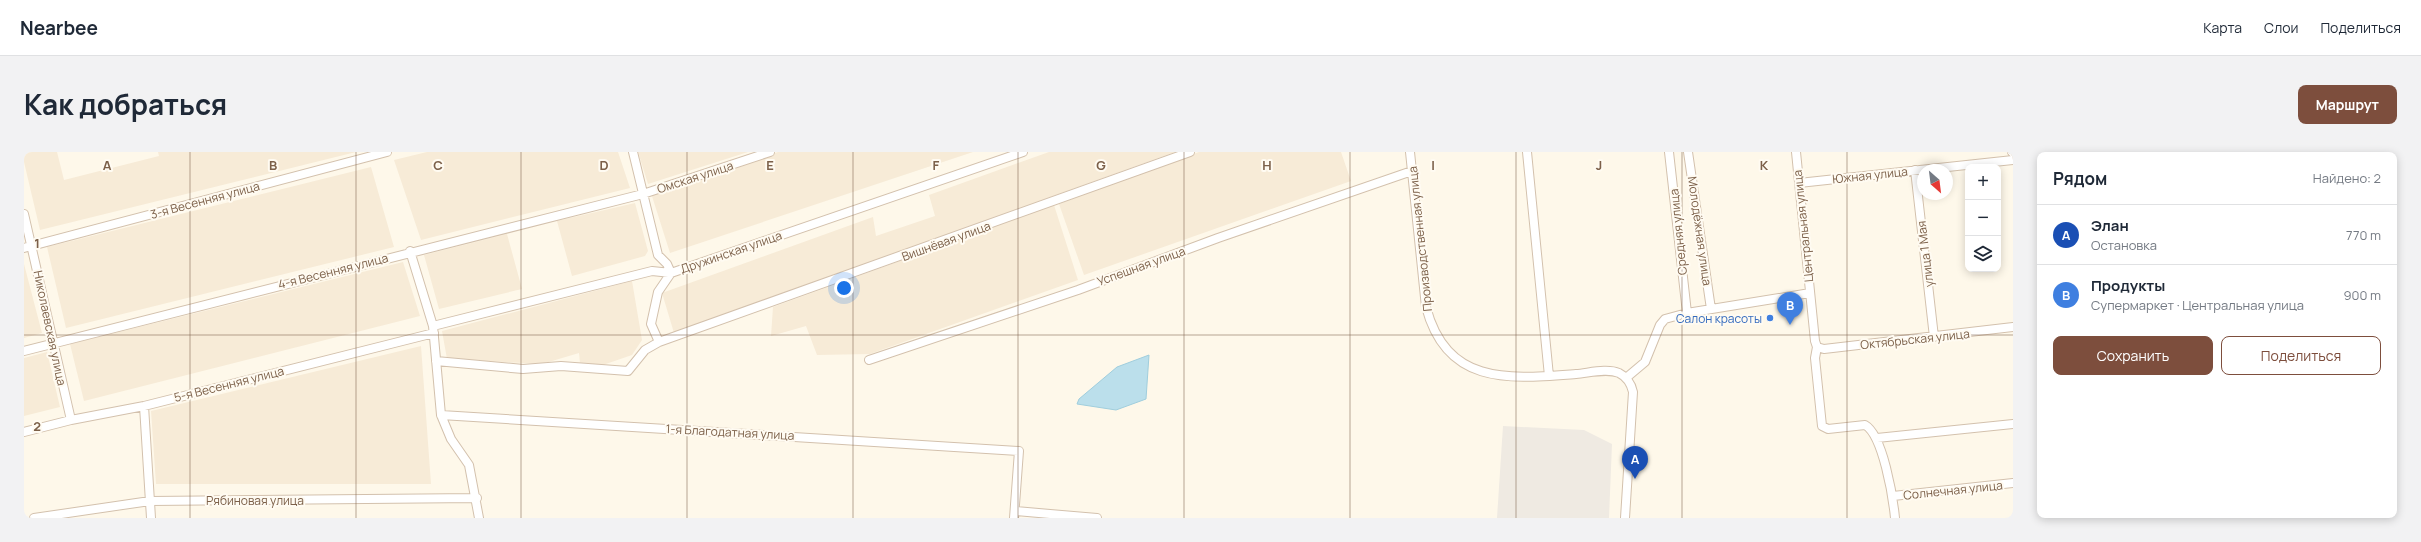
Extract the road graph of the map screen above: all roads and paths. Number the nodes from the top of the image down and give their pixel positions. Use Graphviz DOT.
graph roads {
  1 [pos="387,152"];
  2 [pos="633,152"];
  3 [pos="770,152"];
  4 [pos="1023,152"];
  5 [pos="1190,152"];
  6 [pos="1410,152"];
  7 [pos="1527,152"];
  8 [pos="1669,152"];
  9 [pos="1688,152"];
  10 [pos="1796,152"];
  11 [pos="2013,160"];
  12 [pos="1915,170"];
  13 [pos="1412,171"];
  14 [pos="1799,183"];
  15 [pos="643,194"];
  16 [pos="24,214"];
  17 [pos="28,247"];
  18 [pos="410,251"];
  19 [pos="671,273"];
  20 [pos="1810,293"];
  21 [pos="1712,309"];
  22 [pos="1687,313"];
  23 [pos="2013,327"];
  24 [pos="434,329"];
  25 [pos="1934,337"];
  26 [pos="659,342"];
  27 [pos="54,343"];
  28 [pos="1817,347"];
  29 [pos="24,351"];
  30 [pos="436,360"];
  31 [pos="869,360"];
  32 [pos="1549,376"];
  33 [pos="1626,378"];
  34 [pos="144,406"];
  35 [pos="441,415"];
  36 [pos="71,420"];
  37 [pos="2013,424"];
  38 [pos="24,432"];
  39 [pos="1876,438"];
  40 [pos="2013,483"];
  41 [pos="1893,496"];
  42 [pos="477,498"];
  43 [pos="150,501"];
  44 [pos="1014,514"];
  45 [pos="34,518"];
  46 [pos="151,518"];
  47 [pos="479,518"];
  48 [pos="1097,518"];
  49 [pos="1625,518"];
  50 [pos="1895,518"];
  1 -- 17 [label="street, 3-я Весенняя улица"];
  2 -- 15 [label="street"];
  3 -- 15 [label="street, Омская улица"];
  4 -- 19 [label="street, Дружинская улица"];
  5 -- 26 [label="street, Вишнёвая улица"];
  6 -- 13 [label="street, Производственная улица"];
  7 -- 32 [label="street"];
  8 -- 22 [label="street, Средняя улица"];
  9 -- 21 [label="street, Молодёжная улица"];
  10 -- 14 [label="street, Центральная улица"];
  11 -- 12 [label="street, Южная улица"];
  12 -- 14 [label="street, Южная улица"];
  12 -- 25 [label="street, улица 1 Мая"];
  13 -- 31 [label="street, Успешная улица"];
  13 -- 32 [label="street, Производственная улица"];
  14 -- 20 [label="street, Центральная улица"];
  15 -- 18 [label="street, 4-я Весенняя улица"];
  15 -- 19 [label="street"];
  16 -- 17 [label="street, Николаевская улица"];
  17 -- 27 [label="street, Николаевская улица"];
  18 -- 24 [label="street"];
  18 -- 27 [label="street, 4-я Весенняя улица"];
  19 -- 24 [label="street, Дружинская улица"];
  19 -- 26 [label="street"];
  20 -- 21 [label="street"];
  20 -- 28 [label="street, Центральная улица"];
  21 -- 22 [label="street"];
  22 -- 33 [label="street"];
  23 -- 25 [label="street, Октябрьская улица"];
  24 -- 30 [label="street"];
  24 -- 34 [label="street, 5-я Весенняя улица"];
  25 -- 28 [label="street, Октябрьская улица"];
  26 -- 30 [label="street, Вишнёвая улица"];
  27 -- 29 [label="street, 4-я Весенняя улица"];
  27 -- 36 [label="street, Николаевская улица"];
  28 -- 39 [label="street, Центральная улица"];
  30 -- 35 [label="street"];
  32 -- 33 [label="street, Производственная улица"];
  33 -- 49 [label="street"];
  34 -- 36 [label="street, 5-я Весенняя улица"];
  34 -- 43 [label="street"];
  35 -- 42 [label="street"];
  35 -- 44 [label="street, 1-я Благодатная улица"];
  36 -- 38 [label="street, 5-я Весенняя улица"];
  37 -- 39 [label="street"];
  39 -- 41 [label="street"];
  40 -- 41 [label="street, Солнечная улица"];
  41 -- 50 [label="street"];
  42 -- 43 [label="street, Рябиновая улица"];
  42 -- 47 [label="street"];
  43 -- 45 [label="street, Рябиновая улица"];
  43 -- 46 [label="street"];
  44 -- 48 [label="street"];
}
